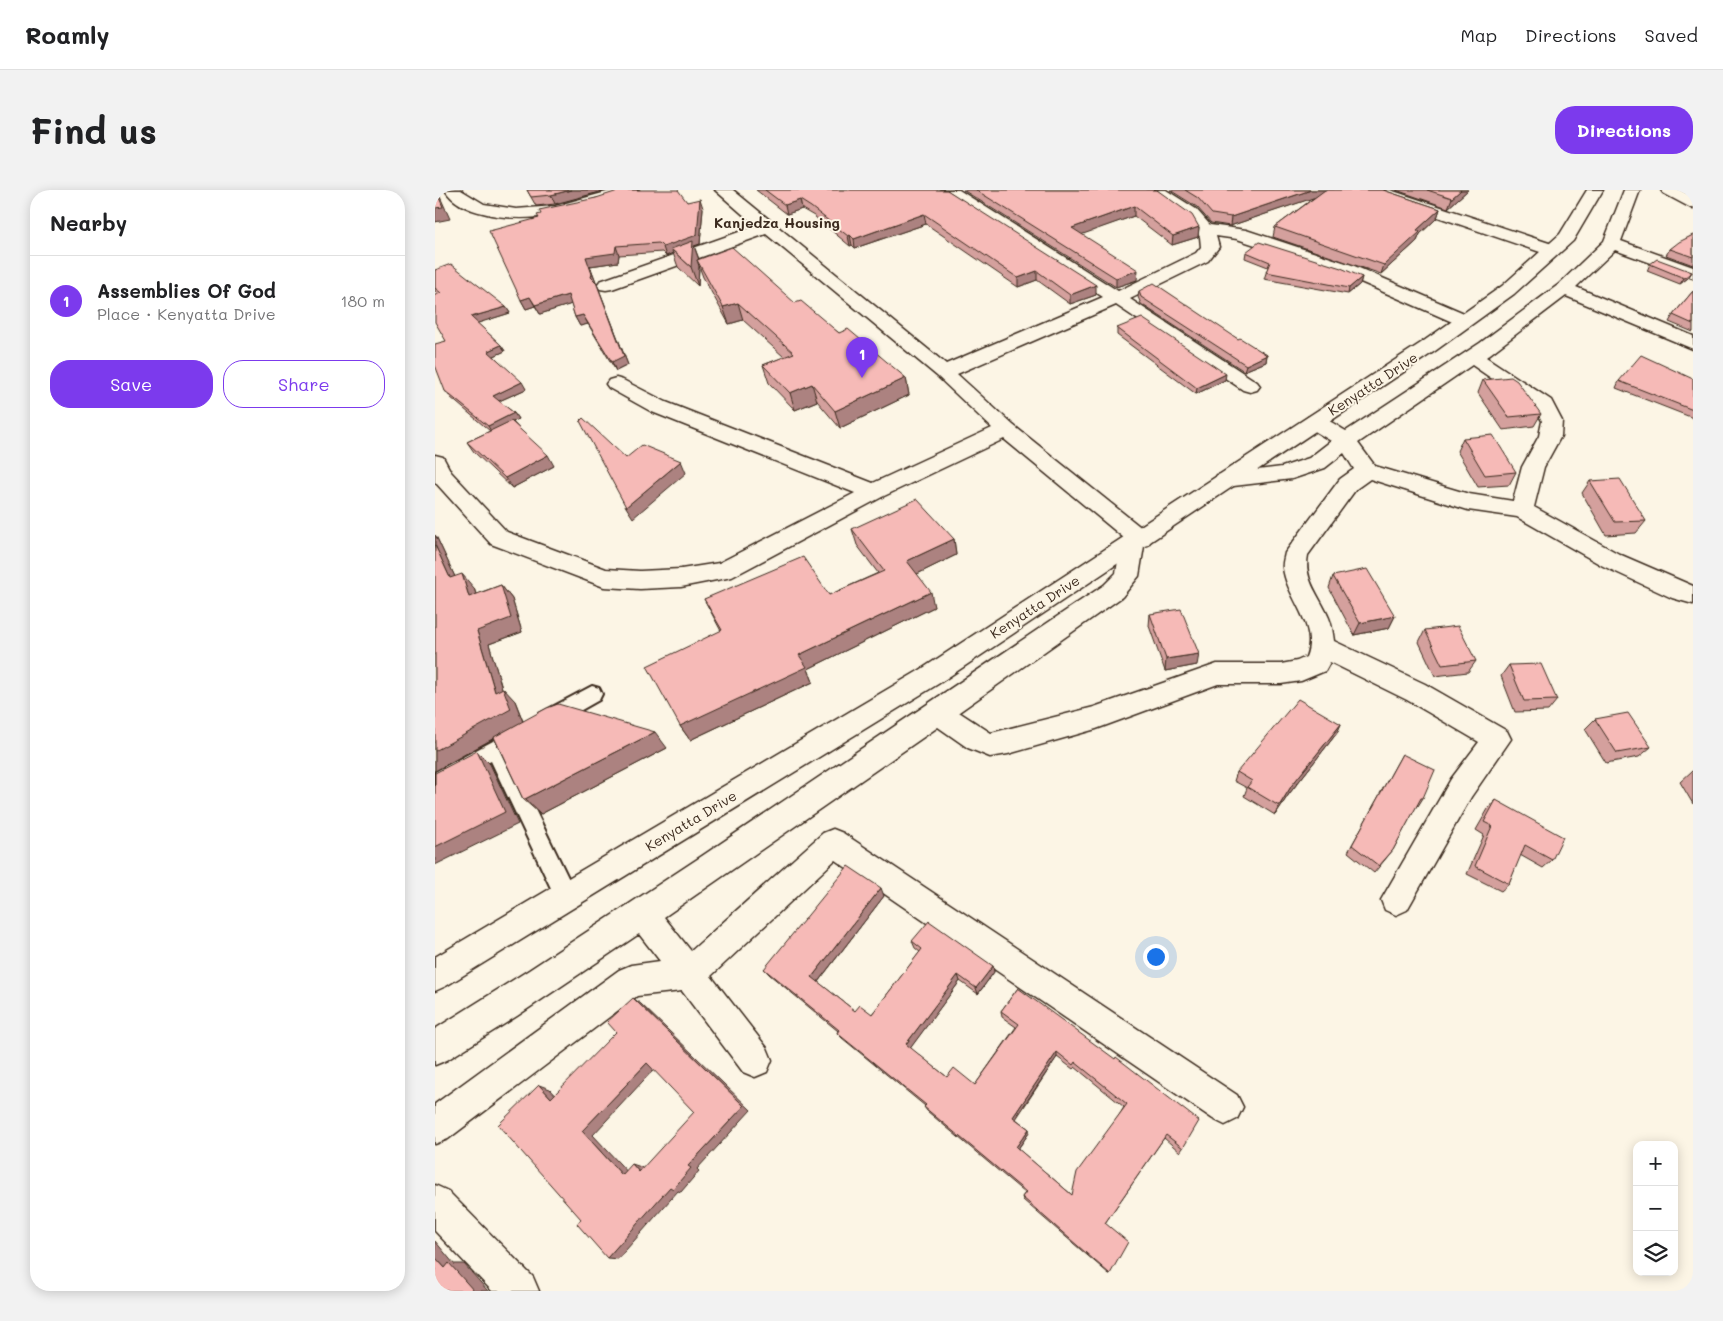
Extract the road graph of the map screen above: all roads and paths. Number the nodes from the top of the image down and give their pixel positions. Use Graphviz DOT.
graph roads {
  1 [pos="453,190"];
  2 [pos="631,190"];
  3 [pos="723,190"];
  4 [pos="948,190"];
  5 [pos="1155,190"];
  6 [pos="1374,190"];
  7 [pos="1595,190"];
  8 [pos="1633,190"];
  9 [pos="1669,190"];
  10 [pos="1693,204"];
  11 [pos="768,228"];
  12 [pos="1205,228"];
  13 [pos="1612,243"];
  14 [pos="1553,250"];
  15 [pos="1693,273"];
  16 [pos="606,284"];
  17 [pos="1565,289"];
  18 [pos="1117,298"];
  19 [pos="1464,320"];
  20 [pos="1693,343"];
  21 [pos="1473,357"];
  22 [pos="944,372"];
  23 [pos="616,384"];
  24 [pos="1250,386"];
  25 [pos="1315,422"];
  26 [pos="1006,430"];
  27 [pos="1346,441"];
  28 [pos="435,462"];
  29 [pos="1367,471"];
  30 [pos="1225,480"];
  31 [pos="874,492"];
  32 [pos="1522,510"];
  33 [pos="1136,541"];
  34 [pos="1693,595"];
  35 [pos="1323,647"];
  36 [pos="592,694"];
  37 [pos="939,713"];
  38 [pos="495,749"];
  39 [pos="435,782"];
  40 [pos="566,896"];
  41 [pos="1396,900"];
  42 [pos="643,914"];
  43 [pos="689,974"];
  44 [pos="435,975"];
  45 [pos="435,1048"];
  46 [pos="755,1060"];
  47 [pos="1225,1107"];
  48 [pos="435,1126"];
  49 [pos="435,1204"];
  50 [pos="519,1291"];
  1 -- 2 [label="street"];
  3 -- 11 [label="street"];
  4 -- 18 [label="street"];
  5 -- 12 [label="street"];
  6 -- 14 [label="street"];
  7 -- 14 [label="street, Kenyatta Drive"];
  8 -- 13 [label="street"];
  9 -- 10 [label="street"];
  11 -- 16 [label="street"];
  11 -- 22 [label="street"];
  12 -- 18 [label="street"];
  12 -- 19 [label="street"];
  13 -- 15 [label="street"];
  13 -- 17 [label="street"];
  14 -- 19 [label="street, Kenyatta Drive"];
  17 -- 20 [label="street"];
  17 -- 21 [label="street"];
  18 -- 22 [label="street"];
  18 -- 24 [label="street"];
  19 -- 25 [label="street, Kenyatta Drive"];
  21 -- 27 [label="street"];
  21 -- 32 [label="street"];
  22 -- 26 [label="street"];
  23 -- 31 [label="street"];
  25 -- 27 [label="street"];
  25 -- 30 [label="street, Kenyatta Drive"];
  26 -- 31 [label="street"];
  26 -- 33 [label="street"];
  27 -- 29 [label="street"];
  27 -- 30 [label="street"];
  28 -- 31 [label="street"];
  29 -- 32 [label="street"];
  29 -- 35 [label="street"];
  30 -- 33 [label="street, Kenyatta Drive"];
  32 -- 34 [label="street"];
  33 -- 37 [label="street"];
  33 -- 40 [label="street, Kenyatta Drive"];
  35 -- 37 [label="street"];
  35 -- 41 [label="street"];
  36 -- 38 [label="lane"];
  37 -- 42 [label="street"];
  38 -- 39 [label="lane"];
  38 -- 40 [label="lane"];
  40 -- 44 [label="street, Kenyatta Drive"];
  42 -- 43 [label="street"];
  42 -- 45 [label="street"];
  43 -- 46 [label="street"];
  43 -- 47 [label="street"];
  43 -- 48 [label="street"];
  49 -- 50 [label="street"];
}
